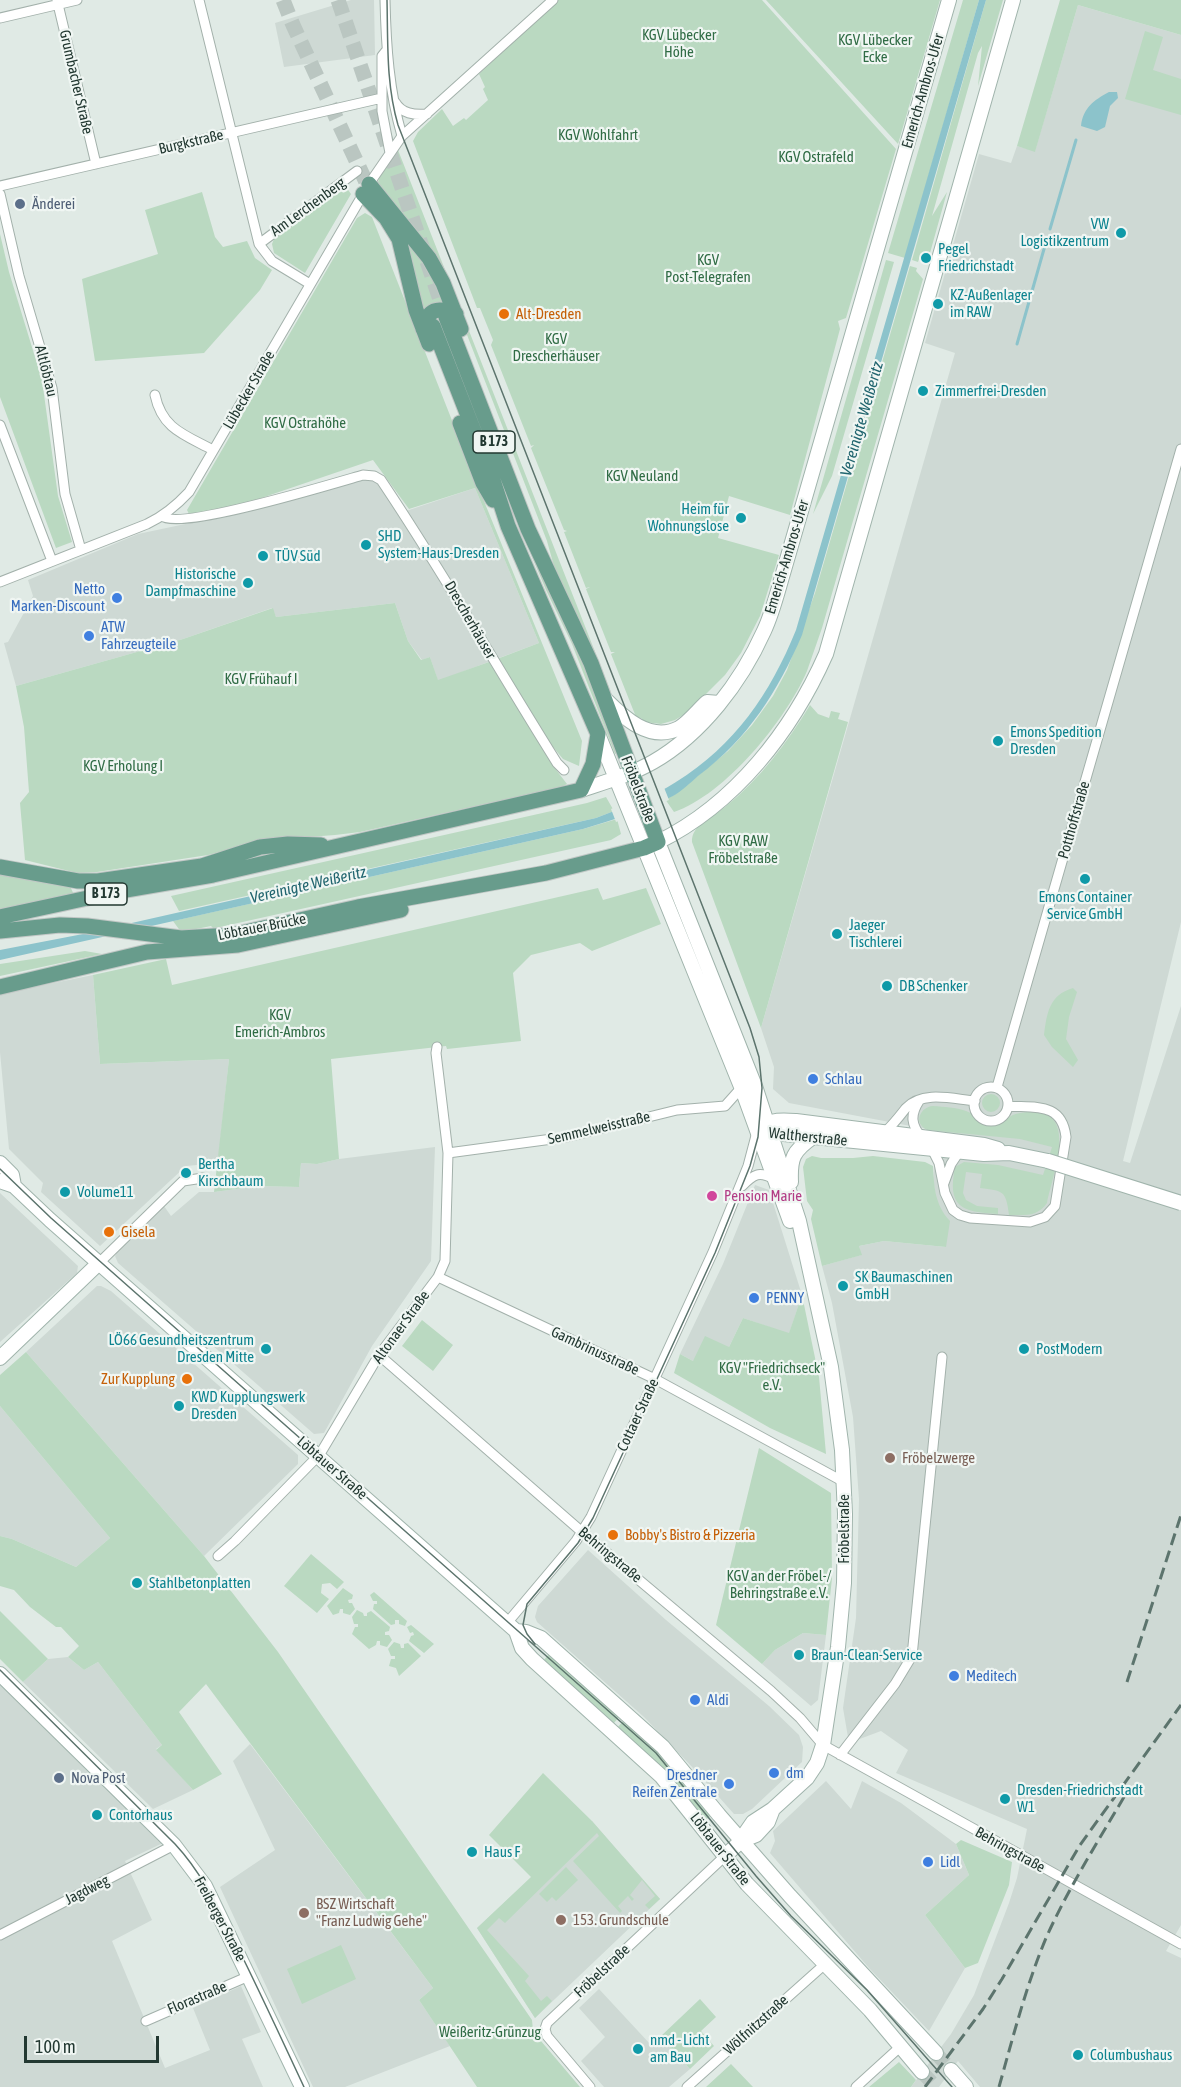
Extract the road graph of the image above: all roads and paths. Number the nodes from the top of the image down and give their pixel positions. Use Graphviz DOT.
graph roads {
  1 [pos="77,0"];
  2 [pos="199,0"];
  3 [pos="385,0"];
  4 [pos="553,0"];
  5 [pos="949,0"];
  6 [pos="1013,0"];
  7 [pos="58,2"];
  8 [pos="0,18"];
  9 [pos="386,51"];
  10 [pos="382,98"];
  11 [pos="393,98"];
  12 [pos="427,114"];
  13 [pos="231,132"];
  14 [pos="402,136"];
  15 [pos="390,153"];
  16 [pos="96,164"];
  17 [pos="357,171"];
  18 [pos="0,186"];
  19 [pos="366,189"];
  20 [pos="0,194"];
  21 [pos="259,244"];
  22 [pos="310,284"];
  23 [pos="439,321"];
  24 [pos="155,395"];
  25 [pos="0,425"];
  26 [pos="1181,449"];
  27 [pos="213,450"];
  28 [pos="162,516"];
  29 [pos="81,550"];
  30 [pos="52,561"];
  31 [pos="0,582"];
  32 [pos="603,698"];
  33 [pos="719,702"];
  34 [pos="598,734"];
  35 [pos="564,770"];
  36 [pos="626,780"];
  37 [pos="581,790"];
  38 [pos="651,845"];
  39 [pos="336,847"];
  40 [pos="0,867"];
  41 [pos="451,890"];
  42 [pos="0,917"];
  43 [pos="0,931"];
  44 [pos="0,987"];
  45 [pos="437,1047"];
  46 [pos="742,1087"];
  47 [pos="997,1087"];
  48 [pos="919,1101"];
  49 [pos="975,1101"];
  50 [pos="1008,1106"];
  51 [pos="765,1129"];
  52 [pos="884,1132"];
  53 [pos="813,1137"];
  54 [pos="922,1138"];
  55 [pos="932,1149"];
  56 [pos="958,1152"];
  57 [pos="448,1153"];
  58 [pos="1009,1153"];
  59 [pos="0,1163"];
  60 [pos="202,1178"];
  61 [pos="774,1179"];
  62 [pos="0,1181"];
  63 [pos="944,1183"];
  64 [pos="14,1186"];
  65 [pos="738,1190"];
  66 [pos="791,1196"];
  67 [pos="1181,1203"];
  68 [pos="99,1263"];
  69 [pos="809,1268"];
  70 [pos="438,1276"];
  71 [pos="379,1355"];
  72 [pos="942,1357"];
  73 [pos="0,1358"];
  74 [pos="655,1379"];
  75 [pos="319,1456"];
  76 [pos="844,1482"];
  77 [pos="582,1532"];
  78 [pos="218,1556"];
  79 [pos="512,1627"];
  80 [pos="0,1674"];
  81 [pos="823,1745"];
  82 [pos="840,1755"];
  83 [pos="741,1841"];
  84 [pos="174,1845"];
  85 [pos="725,1856"];
  86 [pos="0,1935"];
  87 [pos="1181,1944"];
  88 [pos="825,1964"];
  89 [pos="249,1976"];
  90 [pos="146,2021"];
  91 [pos="900,2047"];
  92 [pos="936,2053"];
  93 [pos="951,2070"];
  94 [pos="922,2072"];
  95 [pos="302,2087"];
  96 [pos="590,2087"];
  97 [pos="687,2087"];
  98 [pos="856,2087"];
  99 [pos="966,2087"];
  1 -- 7 [label="street"];
  2 -- 13 [label="street"];
  3 -- 9 [label="street"];
  4 -- 12 [label="street, Lübecker Straße"];
  5 -- 33 [label="main road, Emerich-Ambros-Ufer"];
  6 -- 38 [label="main road"];
  7 -- 8 [label="street"];
  7 -- 16 [label="street, Grumbacher Straße"];
  9 -- 10 [label="street"];
  9 -- 11 [label="street"];
  10 -- 13 [label="street, Burgkstraße"];
  10 -- 15 [label="street"];
  11 -- 12 [label="street"];
  11 -- 14 [label="street"];
  12 -- 14 [label="street, Lübecker Straße"];
  13 -- 16 [label="street, Burgkstraße"];
  13 -- 21 [label="street"];
  14 -- 15 [label="street, Lübecker Straße"];
  15 -- 19 [label="street, Lübecker Straße"];
  16 -- 18 [label="street, Burgkstraße"];
  17 -- 21 [label="street, Am Lerchenberg"];
  19 -- 22 [label="street, Lübecker Straße"];
  19 -- 23 [label="main road"];
  19 -- 23 [label="main road"];
  20 -- 29 [label="street, Altlöbtau"];
  21 -- 22 [label="street"];
  22 -- 27 [label="street, Lübecker Straße"];
  23 -- 32 [label="main road, Fröbelstraße"];
  23 -- 34 [label="main road, Fröbelstraße"];
  24 -- 27 [label="street"];
  25 -- 30 [label="street"];
  26 -- 47 [label="street, Potthoffstraße"];
  27 -- 28 [label="street, Lübecker Straße"];
  28 -- 29 [label="street, Lübecker Straße"];
  28 -- 35 [label="street, Drescherhäuser"];
  29 -- 30 [label="street, Lübecker Straße"];
  30 -- 31 [label="street, Lübecker Straße"];
  32 -- 33 [label="main road"];
  32 -- 36 [label="main road, Fröbelstraße"];
  33 -- 36 [label="main road, Emerich-Ambros-Ufer"];
  34 -- 36 [label="main road, Fröbelstraße"];
  34 -- 37 [label="main road"];
  36 -- 37 [label="main road, Emerich-Ambros-Ufer"];
  36 -- 38 [label="main road, Fröbelstraße"];
  37 -- 39 [label="main road, Emerich-Ambros-Ufer / B 173"];
  38 -- 41 [label="main road, B 173"];
  38 -- 46 [label="main road, Fröbelstraße"];
  38 -- 51 [label="main road, Fröbelstraße"];
  39 -- 40 [label="main road"];
  39 -- 42 [label="main road, B 173"];
  41 -- 43 [label="main road, Löbtauer Brücke / B 173"];
  41 -- 44 [label="main road"];
  45 -- 57 [label="street, Altonaer Straße"];
  46 -- 51 [label="main road, Fröbelstraße"];
  46 -- 57 [label="street, Semmelweisstraße"];
  47 -- 49 [label="street"];
  47 -- 50 [label="street"];
  48 -- 49 [label="street"];
  48 -- 52 [label="street"];
  48 -- 54 [label="street"];
  49 -- 50 [label="street"];
  50 -- 63 [label="street"];
  51 -- 52 [label="main road, Waltherstraße"];
  51 -- 53 [label="main road, Waltherstraße"];
  51 -- 61 [label="main road, Fröbelstraße"];
  51 -- 65 [label="street, Cottaer Straße"];
  51 -- 66 [label="main road, Fröbelstraße"];
  52 -- 54 [label="main road, Waltherstraße"];
  53 -- 55 [label="main road, Waltherstraße"];
  53 -- 66 [label="main road"];
  54 -- 58 [label="main road, Waltherstraße"];
  55 -- 56 [label="main road, Waltherstraße"];
  55 -- 63 [label="street"];
  56 -- 58 [label="main road, Waltherstraße"];
  56 -- 63 [label="street"];
  57 -- 70 [label="street, Altonaer Straße"];
  58 -- 67 [label="main road, Waltherstraße, bridge"];
  59 -- 64 [label="main road, Löbtauer Straße"];
  60 -- 68 [label="street"];
  61 -- 65 [label="street"];
  61 -- 69 [label="main road, Fröbelstraße"];
  62 -- 64 [label="main road, Löbtauer Straße"];
  64 -- 68 [label="main road, Löbtauer Straße"];
  65 -- 74 [label="street, Cottaer Straße"];
  66 -- 69 [label="main road, Fröbelstraße"];
  68 -- 73 [label="main road"];
  68 -- 75 [label="main road, Löbtauer Straße"];
  69 -- 76 [label="main road, Fröbelstraße"];
  70 -- 71 [label="street, Altonaer Straße"];
  70 -- 74 [label="street, Gambrinusstraße"];
  71 -- 75 [label="street, Altonaer Straße"];
  71 -- 77 [label="street, Behringstraße"];
  72 -- 82 [label="street"];
  74 -- 76 [label="street, Gambrinusstraße"];
  74 -- 77 [label="street, Cottaer Straße"];
  75 -- 78 [label="street, Altonaer Straße"];
  75 -- 79 [label="main road, Löbtauer Straße"];
  76 -- 81 [label="main road, Fröbelstraße"];
  77 -- 79 [label="street, Cottaer Straße"];
  77 -- 81 [label="street, Behringstraße"];
  79 -- 83 [label="main road, Löbtauer Straße"];
  79 -- 85 [label="main road, Löbtauer Straße"];
  80 -- 84 [label="main road, Freiberger Straße"];
  81 -- 82 [label="street, Behringstraße"];
  81 -- 83 [label="main road, Fröbelstraße"];
  82 -- 87 [label="street, Behringstraße"];
  83 -- 85 [label="main road, Fröbelstraße"];
  83 -- 92 [label="main road, Löbtauer Straße"];
  84 -- 86 [label="street, Jagdweg"];
  84 -- 89 [label="main road, Freiberger Straße"];
  85 -- 88 [label="main road, Löbtauer Straße"];
  85 -- 96 [label="street, Fröbelstraße"];
  88 -- 91 [label="main road, Löbtauer Straße"];
  88 -- 97 [label="street, Wölfnitzstraße"];
  89 -- 90 [label="street, Florastraße"];
  89 -- 95 [label="main road, Freiberger Straße"];
  91 -- 94 [label="main road, Löbtauer Straße"];
  91 -- 98 [label="street"];
  93 -- 99 [label="main road"];
}
